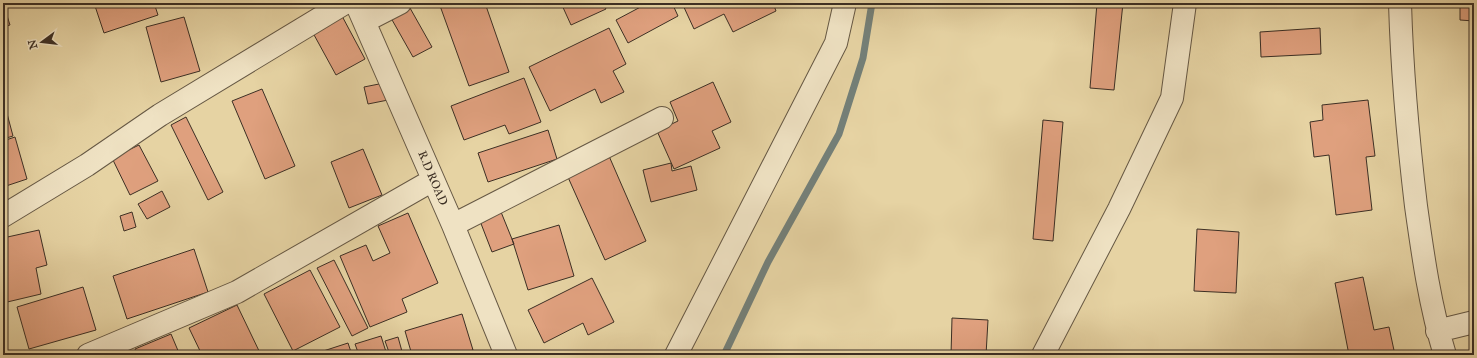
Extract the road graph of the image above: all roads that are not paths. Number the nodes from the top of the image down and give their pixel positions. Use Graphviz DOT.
graph roads {
  1 [pos="345,3"];
  2 [pos="400,3"];
  3 [pos="845,3"];
  4 [pos="1185,3"];
  5 [pos="1400,3"];
  6 [pos="360,12"];
  7 [pos="662,118"];
  8 [pos="433,180"];
  9 [pos="3,216"];
  10 [pos="453,225"];
  11 [pos="1474,322"];
  12 [pos="1437,331"];
  13 [pos="88,355"];
  14 [pos="506,355"];
  15 [pos="676,355"];
  16 [pos="1043,355"];
  17 [pos="1445,355"];
  1 -- 9 [label="street"];
  2 -- 6 [label="street"];
  3 -- 15 [label="street"];
  4 -- 16 [label="street"];
  5 -- 12 [label="street"];
  6 -- 8 [label="street, R.D ROAD"];
  7 -- 10 [label="street"];
  8 -- 10 [label="street, R.D ROAD"];
  8 -- 13 [label="street"];
  10 -- 14 [label="street, R.D ROAD"];
  11 -- 12 [label="street"];
  12 -- 17 [label="street"];
}
